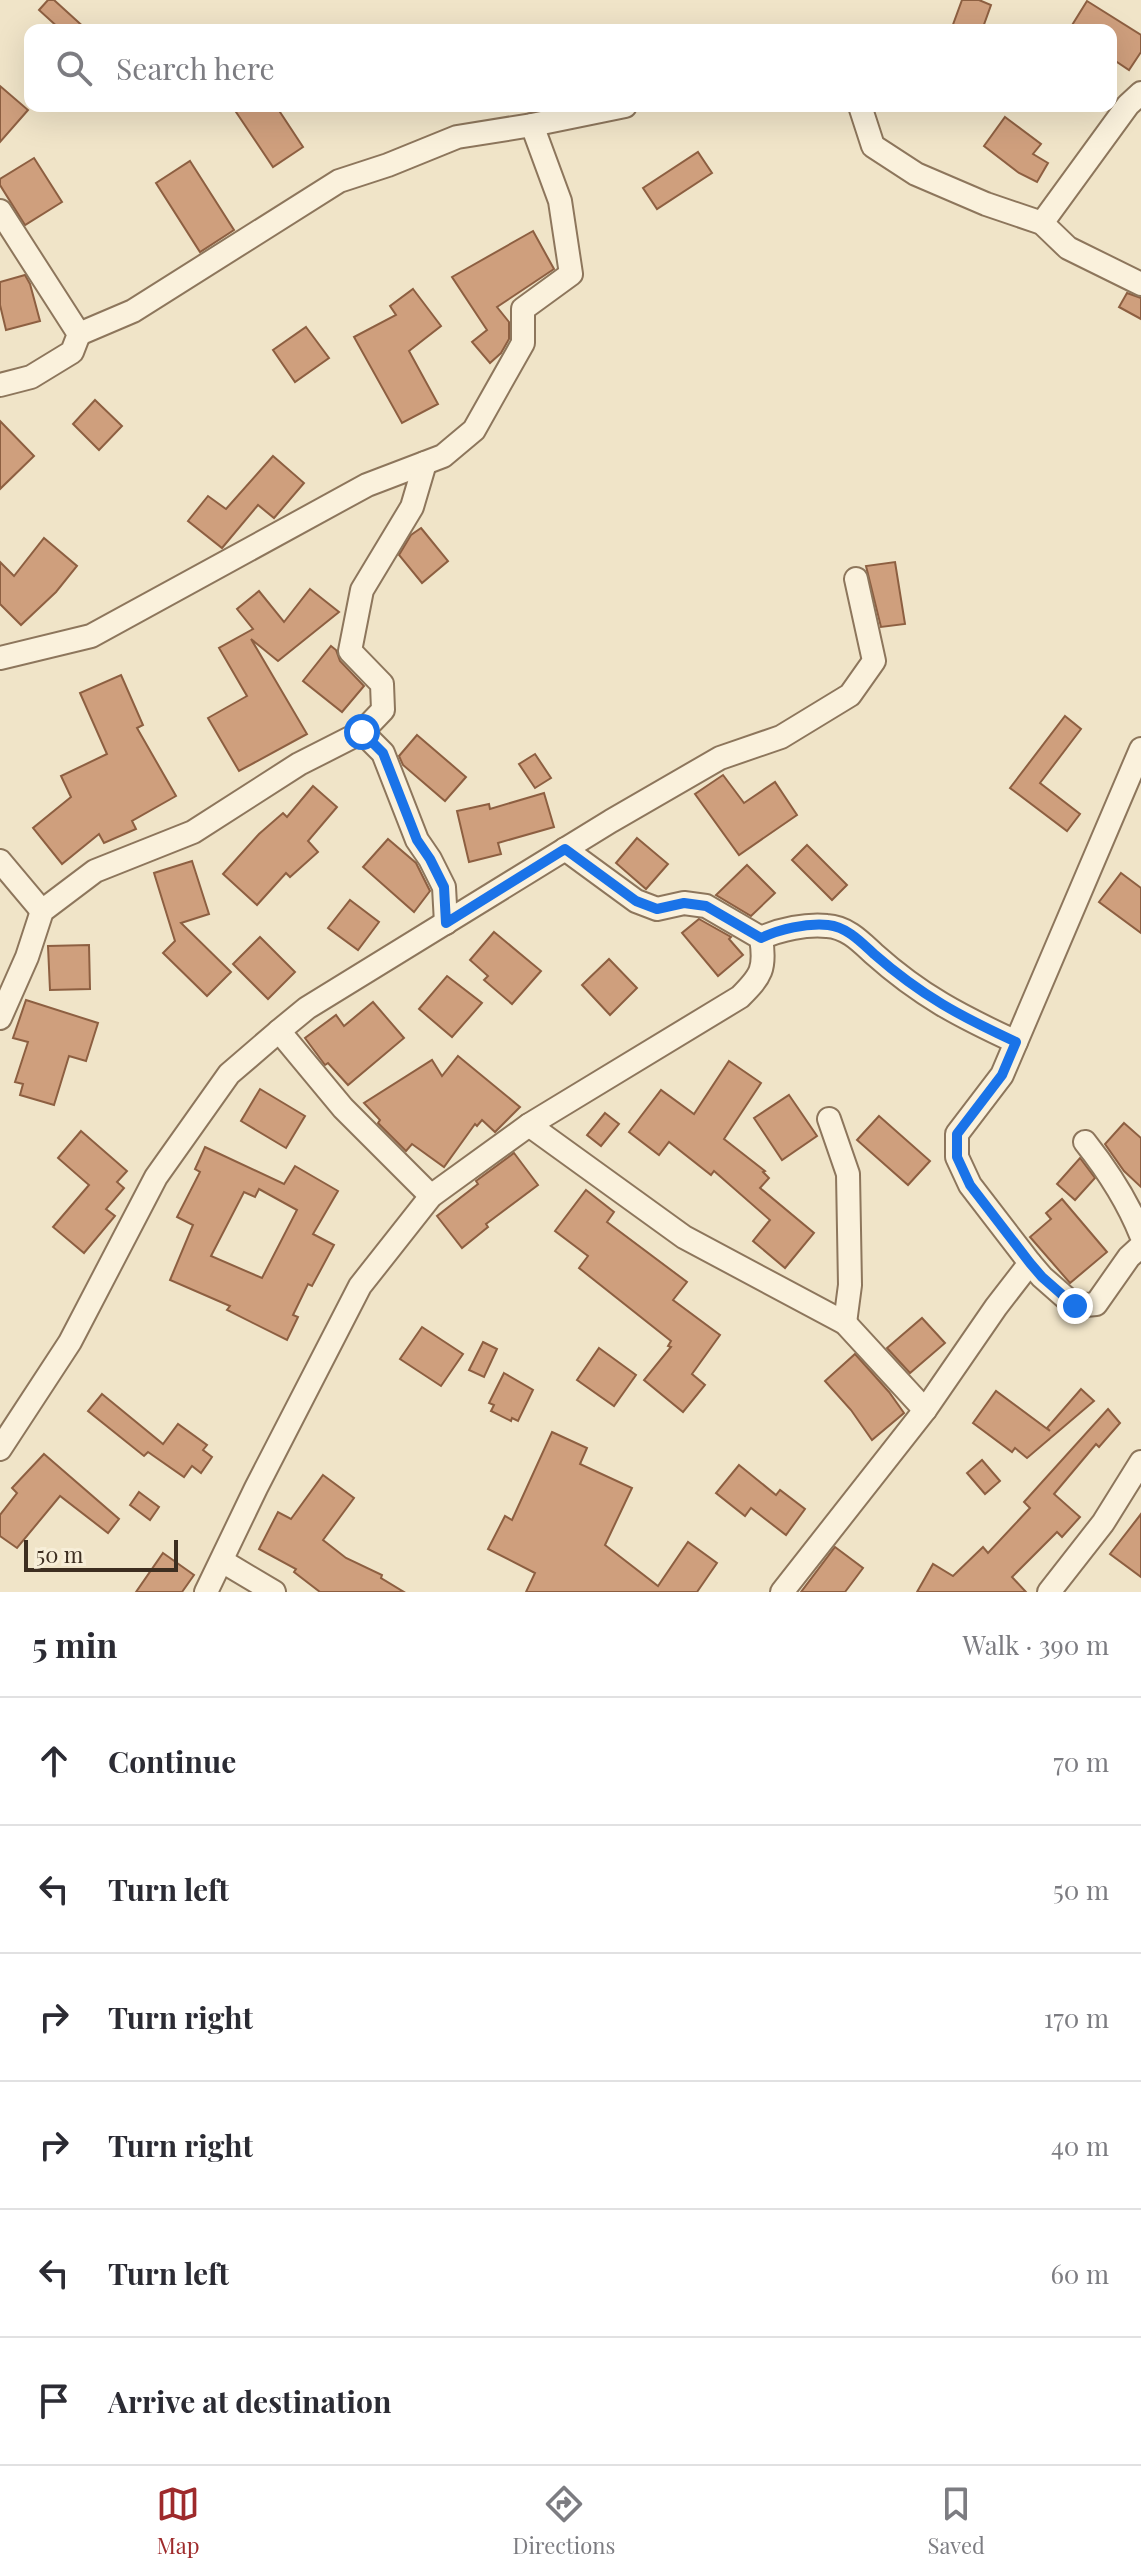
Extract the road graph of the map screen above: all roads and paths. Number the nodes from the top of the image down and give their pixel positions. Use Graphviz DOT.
graph roads {
  1 [pos="1141,93"];
  2 [pos="596,112"];
  3 [pos="862,112"];
  4 [pos="532,125"];
  5 [pos="0,211"];
  6 [pos="1042,223"];
  7 [pos="1141,284"];
  8 [pos="79,334"];
  9 [pos="0,385"];
  10 [pos="425,463"];
  11 [pos="856,579"];
  12 [pos="0,658"];
  13 [pos="362,732"];
  14 [pos="1141,749"];
  15 [pos="565,849"];
  16 [pos="0,861"];
  17 [pos="42,911"];
  18 [pos="446,923"];
  19 [pos="761,938"];
  20 [pos="0,1018"];
  21 [pos="279,1031"];
  22 [pos="1016,1042"];
  23 [pos="829,1119"];
  24 [pos="529,1125"];
  25 [pos="1085,1142"];
  26 [pos="431,1196"];
  27 [pos="1141,1235"];
  28 [pos="1141,1246"];
  29 [pos="1030,1263"];
  30 [pos="845,1323"];
  31 [pos="925,1410"];
  32 [pos="0,1449"];
  33 [pos="1141,1462"];
  34 [pos="222,1561"];
  35 [pos="206,1592"];
  36 [pos="274,1592"];
  37 [pos="782,1592"];
  38 [pos="1049,1592"];
  1 -- 6 [label="street"];
  2 -- 4 [label="street"];
  3 -- 6 [label="street"];
  4 -- 8 [label="street"];
  4 -- 10 [label="street"];
  5 -- 8 [label="street"];
  6 -- 7 [label="street"];
  8 -- 9 [label="street"];
  10 -- 12 [label="street"];
  10 -- 13 [label="street"];
  11 -- 15 [label="street"];
  13 -- 17 [label="street"];
  13 -- 18 [label="street"];
  14 -- 22 [label="street"];
  15 -- 18 [label="street"];
  15 -- 19 [label="street"];
  16 -- 17 [label="street"];
  17 -- 20 [label="street"];
  18 -- 21 [label="street"];
  19 -- 22 [label="street"];
  19 -- 24 [label="street"];
  21 -- 26 [label="street"];
  21 -- 32 [label="street"];
  22 -- 29 [label="street"];
  23 -- 30 [label="street"];
  24 -- 26 [label="street"];
  24 -- 30 [label="street"];
  25 -- 27 [label="street"];
  26 -- 34 [label="street"];
  28 -- 29 [label="street"];
  29 -- 31 [label="street"];
  30 -- 31 [label="street"];
  31 -- 37 [label="street"];
  33 -- 38 [label="street"];
  34 -- 35 [label="street"];
  34 -- 36 [label="street"];
}
